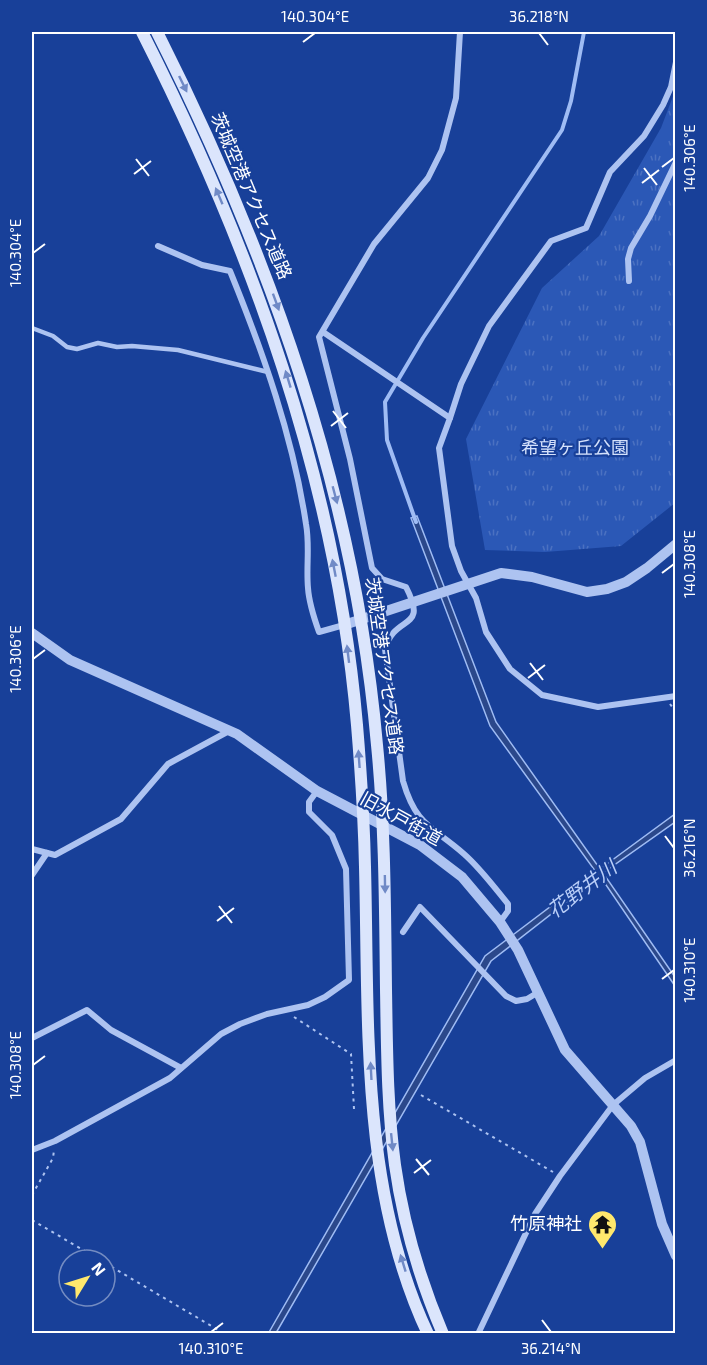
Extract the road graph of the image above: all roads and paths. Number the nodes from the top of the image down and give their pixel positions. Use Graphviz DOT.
graph roads {
  1 [pos="141,32"];
  2 [pos="157,32"];
  3 [pos="460,32"];
  4 [pos="675,62"];
  5 [pos="675,162"];
  6 [pos="158,246"];
  7 [pos="629,281"];
  8 [pos="32,328"];
  9 [pos="323,332"];
  10 [pos="268,372"];
  11 [pos="450,418"];
  12 [pos="675,544"];
  13 [pos="469,584"];
  14 [pos="412,603"];
  15 [pos="362,619"];
  16 [pos="344,626"];
  17 [pos="32,633"];
  18 [pos="675,696"];
  19 [pos="230,730"];
  20 [pos="317,791"];
  21 [pos="363,817"];
  22 [pos="383,825"];
  23 [pos="32,849"];
  24 [pos="47,853"];
  25 [pos="32,875"];
  26 [pos="500,922"];
  27 [pos="403,932"];
  28 [pos="537,993"];
  29 [pos="285,1010"];
  30 [pos="32,1038"];
  31 [pos="675,1060"];
  32 [pos="181,1068"];
  33 [pos="421,1095"];
  34 [pos="613,1105"];
  35 [pos="354,1109"];
  36 [pos="55,1141"];
  37 [pos="32,1150"];
  38 [pos="560,1176"];
  39 [pos="32,1196"];
  40 [pos="32,1220"];
  41 [pos="80,1248"];
  42 [pos="675,1256"];
  43 [pos="117,1270"];
  44 [pos="421,1318"];
  45 [pos="225,1334"];
  46 [pos="422,1334"];
  47 [pos="428,1334"];
  48 [pos="443,1334"];
  49 [pos="478,1334"];
  16 -- 1 [label="main road, 茨城空港アクセス道路, one-way"];
  2 -- 15 [label="main road, 茨城空港アクセス道路, one-way"];
  3 -- 9 [label="street"];
  4 -- 11 [label="street"];
  5 -- 7 [label="street"];
  6 -- 10 [label="street"];
  8 -- 10 [label="lane"];
  9 -- 11 [label="street"];
  9 -- 14 [label="street"];
  10 -- 16 [label="street"];
  11 -- 13 [label="street"];
  12 -- 13 [label="street"];
  13 -- 14 [label="street"];
  13 -- 18 [label="street"];
  14 -- 15 [label="street"];
  14 -- 26 [label="street"];
  15 -- 16 [label="street"];
  15 -- 22 [label="main road, 茨城空港アクセス道路"];
  21 -- 16 [label="main road, 茨城空港アクセス道路, one-way"];
  17 -- 19 [label="street, 旧水戸街道"];
  19 -- 20 [label="street, 旧水戸街道"];
  19 -- 24 [label="street"];
  20 -- 21 [label="street, 旧水戸街道"];
  20 -- 29 [label="street"];
  21 -- 22 [label="street, 旧水戸街道"];
  44 -- 21 [label="main road, 茨城空港アクセス道路, one-way"];
  22 -- 26 [label="street, 旧水戸街道"];
  22 -- 48 [label="main road, 茨城空港アクセス道路, one-way"];
  23 -- 24 [label="street"];
  24 -- 25 [label="street"];
  26 -- 28 [label="street, 旧水戸街道"];
  27 -- 28 [label="street"];
  28 -- 34 [label="street, 旧水戸街道"];
  29 -- 32 [label="street"];
  29 -- 35 [label="path"];
  30 -- 32 [label="street"];
  31 -- 34 [label="street"];
  32 -- 36 [label="street"];
  33 -- 38 [label="path"];
  34 -- 38 [label="street"];
  34 -- 42 [label="street, 旧水戸街道"];
  36 -- 37 [label="street"];
  36 -- 39 [label="path"];
  38 -- 49 [label="street"];
  40 -- 41 [label="path"];
  43 -- 45 [label="path"];
  44 -- 46 [label="main road"];
  44 -- 47 [label="main road, 茨城空港アクセス道路"];
}
